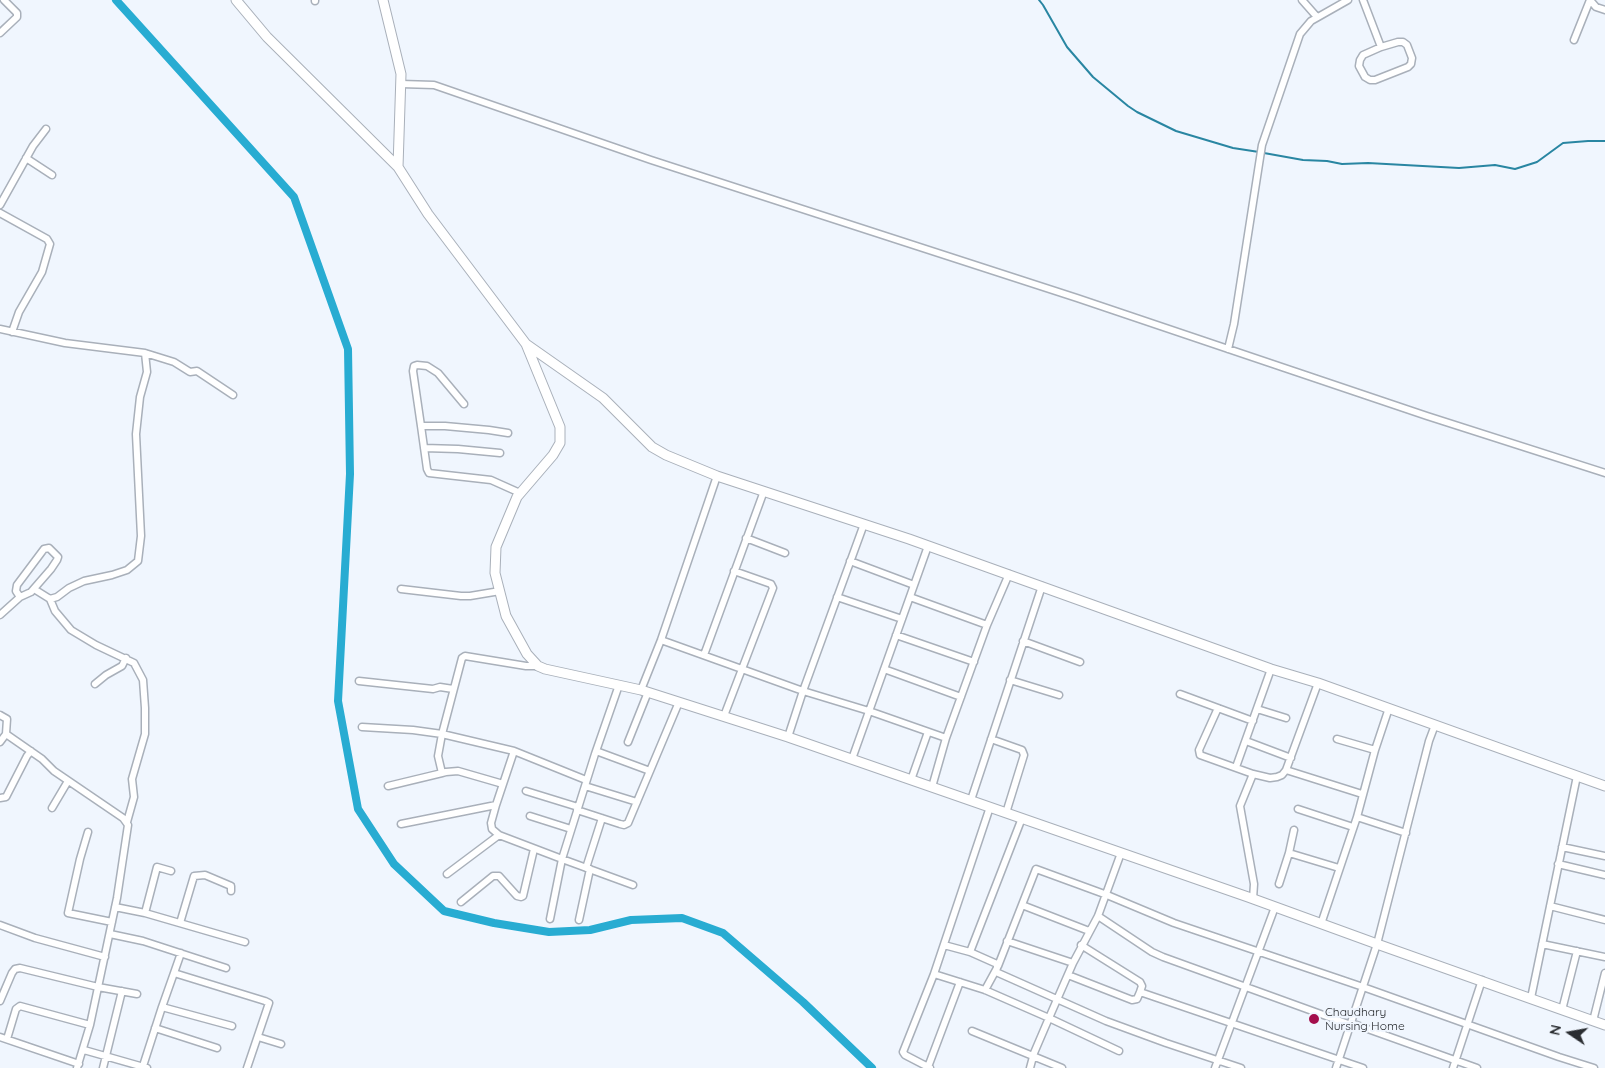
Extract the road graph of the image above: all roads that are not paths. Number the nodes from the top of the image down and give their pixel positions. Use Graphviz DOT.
graph roads {
  1 [pos="4,0"];
  2 [pos="236,0"];
  3 [pos="383,0"];
  4 [pos="1302,0"];
  5 [pos="1348,0"];
  6 [pos="1363,0"];
  7 [pos="1590,0"];
  8 [pos="1605,10"];
  9 [pos="1317,17"];
  10 [pos="0,33"];
  11 [pos="1574,40"];
  12 [pos="1381,47"];
  13 [pos="401,84"];
  14 [pos="46,129"];
  15 [pos="26,158"];
  16 [pos="398,167"];
  17 [pos="52,175"];
  18 [pos="0,205"];
  19 [pos="0,213"];
  20 [pos="0,329"];
  21 [pos="12,332"];
  22 [pos="526,344"];
  23 [pos="1228,349"];
  24 [pos="145,352"];
  25 [pos="233,395"];
  26 [pos="464,404"];
  27 [pos="421,426"];
  28 [pos="508,433"];
  29 [pos="424,448"];
  30 [pos="500,453"];
  31 [pos="1605,473"];
  32 [pos="717,476"];
  33 [pos="764,491"];
  34 [pos="520,493"];
  35 [pos="864,524"];
  36 [pos="746,538"];
  37 [pos="928,546"];
  38 [pos="785,553"];
  39 [pos="850,561"];
  40 [pos="734,571"];
  41 [pos="1009,574"];
  42 [pos="914,585"];
  43 [pos="1042,586"];
  44 [pos="34,589"];
  45 [pos="401,589"];
  46 [pos="500,591"];
  47 [pos="20,597"];
  48 [pos="837,597"];
  49 [pos="910,598"];
  50 [pos="50,599"];
  51 [pos="3,607"];
  52 [pos="0,615"];
  53 [pos="902,619"];
  54 [pos="987,625"];
  55 [pos="896,635"];
  56 [pos="661,640"];
  57 [pos="1023,641"];
  58 [pos="704,655"];
  59 [pos="126,658"];
  60 [pos="974,662"];
  61 [pos="1080,662"];
  62 [pos="538,666"];
  63 [pos="743,669"];
  64 [pos="1271,669"];
  65 [pos="884,670"];
  66 [pos="1010,680"];
  67 [pos="359,681"];
  68 [pos="1318,683"];
  69 [pos="95,684"];
  70 [pos="619,685"];
  71 [pos="453,689"];
  72 [pos="644,691"];
  73 [pos="803,691"];
  74 [pos="1180,694"];
  75 [pos="1059,695"];
  76 [pos="961,697"];
  77 [pos="679,702"];
  78 [pos="1218,708"];
  79 [pos="1258,708"];
  80 [pos="1390,708"];
  81 [pos="869,711"];
  82 [pos="0,715"];
  83 [pos="724,716"];
  84 [pos="1286,718"];
  85 [pos="1253,721"];
  86 [pos="1435,725"];
  87 [pos="362,727"];
  88 [pos="928,732"];
  89 [pos="6,734"];
  90 [pos="442,734"];
  91 [pos="788,737"];
  92 [pos="946,738"];
  93 [pos="991,739"];
  94 [pos="1337,739"];
  95 [pos="1246,741"];
  96 [pos="0,742"];
  97 [pos="628,742"];
  98 [pos="31,750"];
  99 [pos="1375,750"];
  100 [pos="514,751"];
  101 [pos="596,751"];
  102 [pos="1291,758"];
  103 [pos="852,759"];
  104 [pos="1236,767"];
  105 [pos="1286,770"];
  106 [pos="650,771"];
  107 [pos="442,773"];
  108 [pos="1253,774"];
  109 [pos="1577,776"];
  110 [pos="911,780"];
  111 [pos="68,781"];
  112 [pos="586,783"];
  113 [pos="503,784"];
  114 [pos="388,786"];
  115 [pos="932,786"];
  116 [pos="1605,786"];
  117 [pos="526,791"];
  118 [pos="1362,794"];
  119 [pos="0,798"];
  120 [pos="971,800"];
  121 [pos="637,802"];
  122 [pos="496,805"];
  123 [pos="990,807"];
  124 [pos="52,808"];
  125 [pos="578,808"];
  126 [pos="1298,809"];
  127 [pos="1006,813"];
  128 [pos="530,816"];
  129 [pos="1356,817"];
  130 [pos="602,818"];
  131 [pos="1022,818"];
  132 [pos="127,822"];
  133 [pos="401,824"];
  134 [pos="1353,827"];
  135 [pos="571,830"];
  136 [pos="1294,830"];
  137 [pos="88,832"];
  138 [pos="1406,833"];
  139 [pos="499,835"];
  140 [pos="1562,846"];
  141 [pos="534,848"];
  142 [pos="1121,853"];
  143 [pos="1289,853"];
  144 [pos="1605,856"];
  145 [pos="562,859"];
  146 [pos="1558,864"];
  147 [pos="588,868"];
  148 [pos="1339,868"];
  149 [pos="171,871"];
  150 [pos="446,874"];
  151 [pos="1605,875"];
  152 [pos="1279,884"];
  153 [pos="633,885"];
  154 [pos="231,891"];
  155 [pos="1106,895"];
  156 [pos="1254,899"];
  157 [pos="461,902"];
  158 [pos="1022,905"];
  159 [pos="1274,906"];
  160 [pos="1550,906"];
  161 [pos="115,907"];
  162 [pos="145,913"];
  163 [pos="1098,916"];
  164 [pos="550,919"];
  165 [pos="579,920"];
  166 [pos="1605,920"];
  167 [pos="112,922"];
  168 [pos="180,923"];
  169 [pos="1321,924"];
  170 [pos="0,925"];
  171 [pos="1089,930"];
  172 [pos="110,934"];
  173 [pos="1007,940"];
  174 [pos="245,942"];
  175 [pos="1377,944"];
  176 [pos="1542,944"];
  177 [pos="944,945"];
  178 [pos="1082,945"];
  179 [pos="1576,951"];
  180 [pos="970,952"];
  181 [pos="1258,952"];
  182 [pos="181,953"];
  183 [pos="105,957"];
  184 [pos="1605,957"];
  185 [pos="1073,963"];
  186 [pos="226,968"];
  187 [pos="997,969"];
  188 [pos="174,973"];
  189 [pos="1605,973"];
  190 [pos="934,974"];
  191 [pos="1068,975"];
  192 [pos="1482,980"];
  193 [pos="960,982"];
  194 [pos="98,987"];
  195 [pos="1363,987"];
  196 [pos="1245,988"];
  197 [pos="985,990"];
  198 [pos="122,992"];
  199 [pos="1140,992"];
  200 [pos="137,994"];
  201 [pos="1531,998"];
  202 [pos="1057,1000"];
  203 [pos="0,1001"];
  204 [pos="162,1006"];
  205 [pos="1562,1010"];
  206 [pos="1049,1018"];
  207 [pos="1593,1021"];
  208 [pos="1231,1024"];
  209 [pos="1351,1024"];
  210 [pos="1468,1024"];
  211 [pos="1605,1024"];
  212 [pos="90,1025"];
  213 [pos="232,1026"];
  214 [pos="155,1028"];
  215 [pos="972,1032"];
  216 [pos="258,1037"];
  217 [pos="3,1038"];
  218 [pos="281,1044"];
  219 [pos="217,1048"];
  220 [pos="84,1050"];
  221 [pos="1119,1051"];
  222 [pos="106,1055"];
  223 [pos="1034,1056"];
  224 [pos="1339,1059"];
  225 [pos="1218,1060"];
  226 [pos="1456,1060"];
  227 [pos="78,1066"];
  228 [pos="1580,1066"];
  229 [pos="145,1067"];
  230 [pos="103,1068"];
  231 [pos="247,1068"];
  232 [pos="929,1068"];
  233 [pos="1030,1068"];
  234 [pos="1062,1068"];
  235 [pos="1215,1068"];
  236 [pos="1241,1068"];
  237 [pos="1336,1068"];
  238 [pos="1363,1068"];
  239 [pos="1453,1068"];
  240 [pos="1477,1068"];
  241 [pos="1594,1068"];
  1 -- 10 [label="street"];
  2 -- 16 [label="street"];
  3 -- 13 [label="street"];
  4 -- 9 [label="street"];
  5 -- 9 [label="street"];
  6 -- 12 [label="street"];
  7 -- 8 [label="street"];
  7 -- 11 [label="street"];
  9 -- 23 [label="street"];
  12 -- 12 [label="street"];
  13 -- 16 [label="street"];
  13 -- 23 [label="street"];
  14 -- 15 [label="street"];
  15 -- 17 [label="street"];
  15 -- 18 [label="street"];
  16 -- 22 [label="street"];
  19 -- 21 [label="street"];
  20 -- 21 [label="street"];
  21 -- 24 [label="street"];
  22 -- 32 [label="street"];
  22 -- 34 [label="street"];
  23 -- 31 [label="street"];
  24 -- 25 [label="street"];
  24 -- 50 [label="street"];
  26 -- 27 [label="street"];
  27 -- 28 [label="street"];
  27 -- 29 [label="street"];
  29 -- 30 [label="street"];
  29 -- 34 [label="street"];
  32 -- 33 [label="street"];
  32 -- 56 [label="street"];
  33 -- 35 [label="street"];
  33 -- 36 [label="street"];
  34 -- 46 [label="street"];
  35 -- 37 [label="street"];
  35 -- 39 [label="street"];
  36 -- 38 [label="street"];
  36 -- 40 [label="street"];
  37 -- 41 [label="street"];
  37 -- 42 [label="street"];
  39 -- 42 [label="street"];
  39 -- 48 [label="street"];
  40 -- 58 [label="street"];
  40 -- 63 [label="street"];
  41 -- 43 [label="street"];
  41 -- 54 [label="street"];
  42 -- 49 [label="street"];
  43 -- 57 [label="street"];
  43 -- 64 [label="street"];
  44 -- 47 [label="street"];
  44 -- 47 [label="street"];
  44 -- 50 [label="street"];
  45 -- 46 [label="street"];
  46 -- 62 [label="street"];
  47 -- 51 [label="street"];
  48 -- 53 [label="street"];
  48 -- 73 [label="street"];
  49 -- 53 [label="street"];
  49 -- 54 [label="street"];
  50 -- 59 [label="street"];
  51 -- 52 [label="street"];
  53 -- 55 [label="street"];
  54 -- 60 [label="street"];
  55 -- 60 [label="street"];
  55 -- 65 [label="street"];
  56 -- 58 [label="street"];
  56 -- 72 [label="street"];
  57 -- 61 [label="street"];
  57 -- 66 [label="street"];
  58 -- 63 [label="street"];
  59 -- 69 [label="street"];
  59 -- 132 [label="street"];
  60 -- 76 [label="street"];
  62 -- 70 [label="street"];
  62 -- 71 [label="street"];
  63 -- 73 [label="street"];
  63 -- 83 [label="street"];
  64 -- 68 [label="street"];
  64 -- 79 [label="street"];
  65 -- 76 [label="street"];
  65 -- 81 [label="street"];
  66 -- 75 [label="street"];
  66 -- 93 [label="street"];
  67 -- 71 [label="street"];
  68 -- 80 [label="street"];
  68 -- 102 [label="street"];
  70 -- 72 [label="street"];
  70 -- 101 [label="street"];
  71 -- 90 [label="street"];
  72 -- 77 [label="street"];
  72 -- 97 [label="street"];
  73 -- 81 [label="street"];
  73 -- 91 [label="street"];
  74 -- 78 [label="street"];
  76 -- 92 [label="street"];
  77 -- 83 [label="street"];
  77 -- 106 [label="street"];
  78 -- 85 [label="street"];
  78 -- 104 [label="street"];
  79 -- 84 [label="street"];
  79 -- 85 [label="street"];
  80 -- 86 [label="street"];
  80 -- 99 [label="street"];
  81 -- 88 [label="street"];
  81 -- 103 [label="street"];
  82 -- 89 [label="street"];
  83 -- 91 [label="street"];
  85 -- 95 [label="street"];
  86 -- 109 [label="street"];
  86 -- 138 [label="street"];
  87 -- 90 [label="street"];
  88 -- 92 [label="street"];
  88 -- 110 [label="street"];
  89 -- 96 [label="street"];
  89 -- 98 [label="street"];
  90 -- 100 [label="street"];
  90 -- 107 [label="street"];
  91 -- 103 [label="street"];
  92 -- 115 [label="street"];
  93 -- 120 [label="street"];
  93 -- 127 [label="street"];
  94 -- 99 [label="street"];
  95 -- 102 [label="street"];
  95 -- 104 [label="street"];
  98 -- 111 [label="street"];
  98 -- 119 [label="street"];
  99 -- 118 [label="street"];
  100 -- 112 [label="street"];
  100 -- 113 [label="street"];
  101 -- 106 [label="street"];
  101 -- 112 [label="street"];
  102 -- 105 [label="street"];
  103 -- 110 [label="street"];
  104 -- 108 [label="street"];
  105 -- 108 [label="street"];
  105 -- 118 [label="street"];
  106 -- 121 [label="street"];
  107 -- 113 [label="street"];
  107 -- 114 [label="street"];
  108 -- 156 [label="street"];
  109 -- 116 [label="street"];
  109 -- 140 [label="street"];
  110 -- 115 [label="street"];
  111 -- 124 [label="street"];
  111 -- 132 [label="street"];
  112 -- 121 [label="street"];
  112 -- 125 [label="street"];
  113 -- 122 [label="street"];
  115 -- 120 [label="street"];
  117 -- 125 [label="street"];
  118 -- 129 [label="street"];
  120 -- 123 [label="street"];
  121 -- 130 [label="street"];
  122 -- 133 [label="street"];
  122 -- 139 [label="street"];
  123 -- 127 [label="street"];
  123 -- 177 [label="street"];
  125 -- 130 [label="street"];
  125 -- 135 [label="street"];
  126 -- 134 [label="street"];
  127 -- 131 [label="street"];
  128 -- 135 [label="street"];
  129 -- 134 [label="street"];
  129 -- 138 [label="street"];
  130 -- 147 [label="street"];
  131 -- 142 [label="street"];
  131 -- 180 [label="street"];
  132 -- 161 [label="street"];
  134 -- 148 [label="street"];
  135 -- 145 [label="street"];
  136 -- 143 [label="street"];
  137 -- 167 [label="street"];
  138 -- 175 [label="street"];
  139 -- 141 [label="street"];
  139 -- 150 [label="street"];
  140 -- 144 [label="street"];
  140 -- 146 [label="street"];
  141 -- 145 [label="street"];
  141 -- 157 [label="street"];
  142 -- 155 [label="street"];
  142 -- 156 [label="street"];
  143 -- 148 [label="street"];
  143 -- 152 [label="street"];
  145 -- 147 [label="street"];
  145 -- 164 [label="street"];
  146 -- 151 [label="street"];
  146 -- 160 [label="street"];
  147 -- 153 [label="street"];
  147 -- 165 [label="street"];
  148 -- 169 [label="street"];
  149 -- 162 [label="street"];
  154 -- 168 [label="street"];
  155 -- 158 [label="street"];
  155 -- 163 [label="street"];
  155 -- 181 [label="street"];
  156 -- 159 [label="street"];
  158 -- 171 [label="street"];
  158 -- 173 [label="street"];
  159 -- 169 [label="street"];
  159 -- 181 [label="street"];
  160 -- 166 [label="street"];
  160 -- 176 [label="street"];
  161 -- 162 [label="street"];
  161 -- 167 [label="street"];
  162 -- 168 [label="street"];
  163 -- 171 [label="street"];
  163 -- 196 [label="street"];
  167 -- 172 [label="street"];
  168 -- 174 [label="street"];
  169 -- 175 [label="street"];
  170 -- 183 [label="street"];
  171 -- 178 [label="street"];
  172 -- 182 [label="street"];
  172 -- 183 [label="street"];
  173 -- 185 [label="street"];
  173 -- 187 [label="street"];
  175 -- 192 [label="street"];
  175 -- 195 [label="street"];
  176 -- 179 [label="street"];
  176 -- 201 [label="street"];
  177 -- 180 [label="street"];
  177 -- 190 [label="street"];
  178 -- 185 [label="street"];
  178 -- 199 [label="street"];
  179 -- 184 [label="street"];
  179 -- 205 [label="street"];
  180 -- 187 [label="street"];
  181 -- 195 [label="street"];
  181 -- 196 [label="street"];
  182 -- 186 [label="street"];
  182 -- 188 [label="street"];
  183 -- 194 [label="street"];
  185 -- 191 [label="street"];
  187 -- 197 [label="street"];
  187 -- 202 [label="street"];
  188 -- 204 [label="street"];
  188 -- 216 [label="street"];
  189 -- 207 [label="street"];
  190 -- 193 [label="street"];
  190 -- 232 [label="street"];
  191 -- 199 [label="street"];
  191 -- 202 [label="street"];
  192 -- 201 [label="street"];
  192 -- 210 [label="street"];
  193 -- 197 [label="street"];
  193 -- 232 [label="street"];
  194 -- 198 [label="street"];
  194 -- 203 [label="street"];
  194 -- 212 [label="street"];
  195 -- 209 [label="street"];
  195 -- 210 [label="street"];
  196 -- 208 [label="street"];
  196 -- 209 [label="street"];
  197 -- 206 [label="street"];
  198 -- 200 [label="street"];
  198 -- 222 [label="street"];
  199 -- 208 [label="street"];
  201 -- 205 [label="street"];
  202 -- 206 [label="street"];
  202 -- 225 [label="street"];
  204 -- 213 [label="street"];
  204 -- 214 [label="street"];
  205 -- 207 [label="street"];
  206 -- 221 [label="street"];
  206 -- 223 [label="street"];
  207 -- 211 [label="street"];
  208 -- 224 [label="street"];
  208 -- 225 [label="street"];
  209 -- 224 [label="street"];
  209 -- 226 [label="street"];
  210 -- 226 [label="street"];
  210 -- 228 [label="street"];
  212 -- 217 [label="street"];
  212 -- 220 [label="street"];
  214 -- 219 [label="street"];
  214 -- 229 [label="street"];
  215 -- 223 [label="street"];
  216 -- 218 [label="street"];
  216 -- 231 [label="street"];
  217 -- 227 [label="street"];
  220 -- 222 [label="street"];
  220 -- 227 [label="street"];
  222 -- 229 [label="street"];
  222 -- 230 [label="street"];
  223 -- 233 [label="street"];
  223 -- 234 [label="street"];
  224 -- 237 [label="street"];
  224 -- 238 [label="street"];
  225 -- 235 [label="street"];
  225 -- 236 [label="street"];
  226 -- 239 [label="street"];
  226 -- 240 [label="street"];
  228 -- 241 [label="street"];
}
